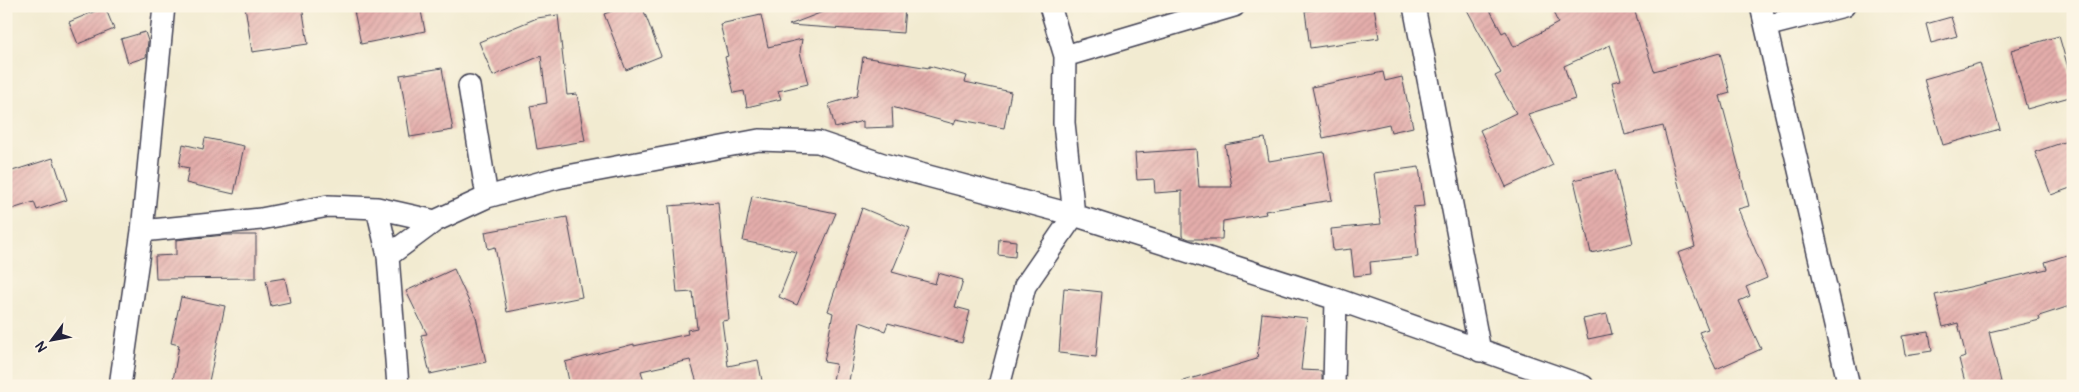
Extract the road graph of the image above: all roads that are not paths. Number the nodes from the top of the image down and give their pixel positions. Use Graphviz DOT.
graph roads {
  1 [pos="164,6"];
  2 [pos="1050,6"];
  3 [pos="1234,6"];
  4 [pos="1414,6"];
  5 [pos="1844,6"];
  6 [pos="1763,16"];
  7 [pos="1065,56"];
  8 [pos="469,86"];
  9 [pos="487,197"];
  10 [pos="377,208"];
  11 [pos="1074,215"];
  12 [pos="435,221"];
  13 [pos="142,231"];
  14 [pos="388,256"];
  15 [pos="1336,299"];
  16 [pos="1480,351"];
  17 [pos="120,386"];
  18 [pos="398,386"];
  19 [pos="999,386"];
  20 [pos="1334,386"];
  21 [pos="1584,386"];
  22 [pos="1849,386"];
  1 -- 13 [label="street"];
  2 -- 7 [label="street"];
  3 -- 7 [label="street"];
  4 -- 16 [label="street"];
  5 -- 6 [label="street"];
  6 -- 22 [label="street"];
  7 -- 11 [label="street"];
  8 -- 9 [label="street"];
  9 -- 11 [label="street"];
  9 -- 12 [label="street"];
  10 -- 12 [label="street"];
  10 -- 13 [label="street"];
  10 -- 14 [label="street"];
  11 -- 15 [label="street"];
  11 -- 19 [label="street"];
  12 -- 14 [label="street"];
  13 -- 17 [label="street"];
  14 -- 18 [label="street"];
  15 -- 16 [label="street"];
  15 -- 20 [label="street"];
  16 -- 21 [label="street"];
}
